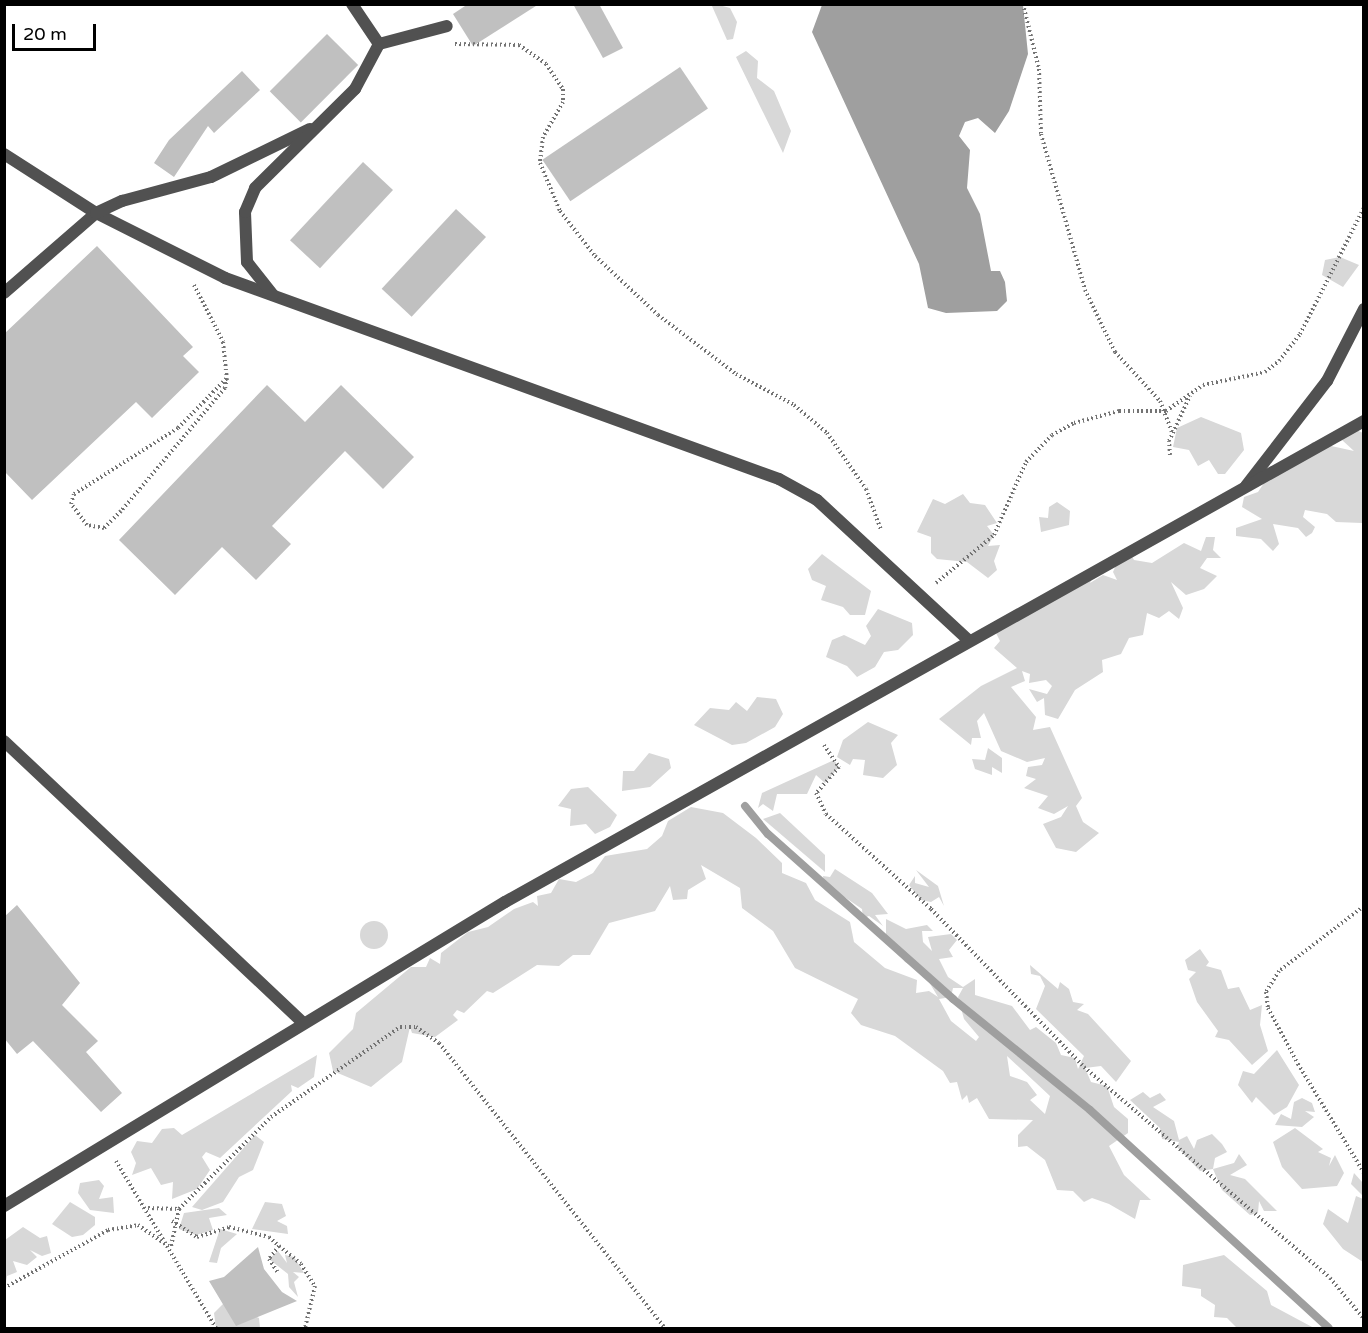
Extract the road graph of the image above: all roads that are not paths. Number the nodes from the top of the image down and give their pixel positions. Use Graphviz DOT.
graph roads {
  1 [pos="352,4"];
  2 [pos="447,26"];
  3 [pos="380,44"];
  4 [pos="328,119"];
  5 [pos="4,154"];
  6 [pos="96,213"];
  7 [pos="4,293"];
  8 [pos="273,296"];
  9 [pos="1364,309"];
  10 [pos="1364,422"];
  11 [pos="1239,494"];
  12 [pos="968,640"];
  13 [pos="4,741"];
  14 [pos="303,1023"];
  15 [pos="4,1206"];
  1 -- 3 [label="street"];
  2 -- 3 [label="street"];
  3 -- 4 [label="street"];
  4 -- 6 [label="street"];
  4 -- 8 [label="street"];
  5 -- 6 [label="street"];
  6 -- 7 [label="street"];
  6 -- 8 [label="street"];
  8 -- 12 [label="street"];
  9 -- 11 [label="street"];
  10 -- 11 [label="street"];
  11 -- 12 [label="street"];
  12 -- 14 [label="street"];
  13 -- 14 [label="street"];
  14 -- 15 [label="street"];
}
